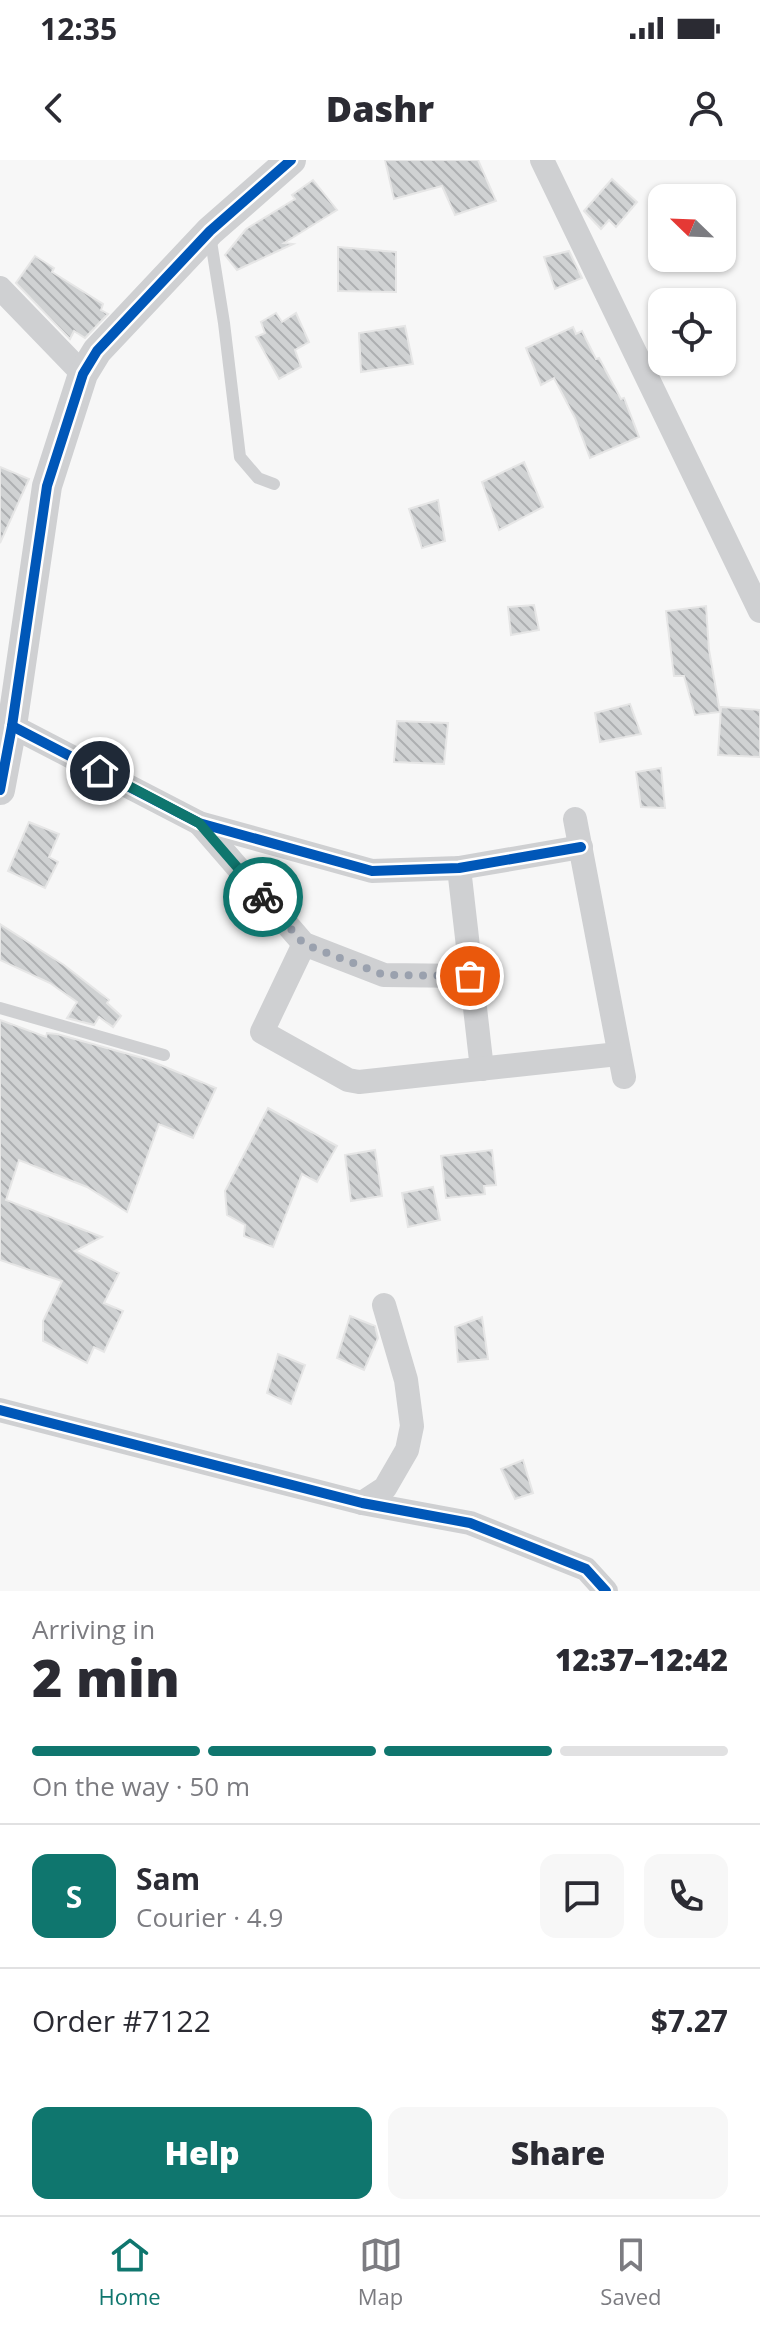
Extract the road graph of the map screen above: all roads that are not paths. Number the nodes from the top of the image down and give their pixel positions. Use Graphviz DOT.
graph roads {
  1 [pos="291,160"];
  2 [pos="542,160"];
  3 [pos="210,231"];
  4 [pos="0,288"];
  5 [pos="83,374"];
  6 [pos="274,484"];
  7 [pos="760,611"];
  8 [pos="12,726"];
  9 [pos="0,790"];
  10 [pos="575,819"];
  11 [pos="199,823"];
  12 [pos="581,847"];
  13 [pos="459,868"];
  14 [pos="304,944"];
  15 [pos="470,976"];
  16 [pos="0,1008"];
  17 [pos="164,1055"];
  18 [pos="482,1069"];
  19 [pos="384,1305"];
  20 [pos="0,1410"];
  21 [pos="362,1503"];
  22 [pos="606,1591"];
  1 -- 3 [label="street"];
  2 -- 7 [label="street"];
  3 -- 5 [label="street"];
  3 -- 6 [label="lane"];
  4 -- 5 [label="street"];
  5 -- 8 [label="street"];
  8 -- 9 [label="street"];
  8 -- 11 [label="street"];
  10 -- 12 [label="street"];
  11 -- 13 [label="street"];
  11 -- 14 [label="street"];
  12 -- 13 [label="street"];
  12 -- 18 [label="street"];
  13 -- 15 [label="street"];
  14 -- 15 [label="street"];
  14 -- 18 [label="street"];
  15 -- 18 [label="street"];
  16 -- 17 [label="lane"];
  19 -- 21 [label="street"];
  20 -- 21 [label="street"];
  21 -- 22 [label="street"];
}
